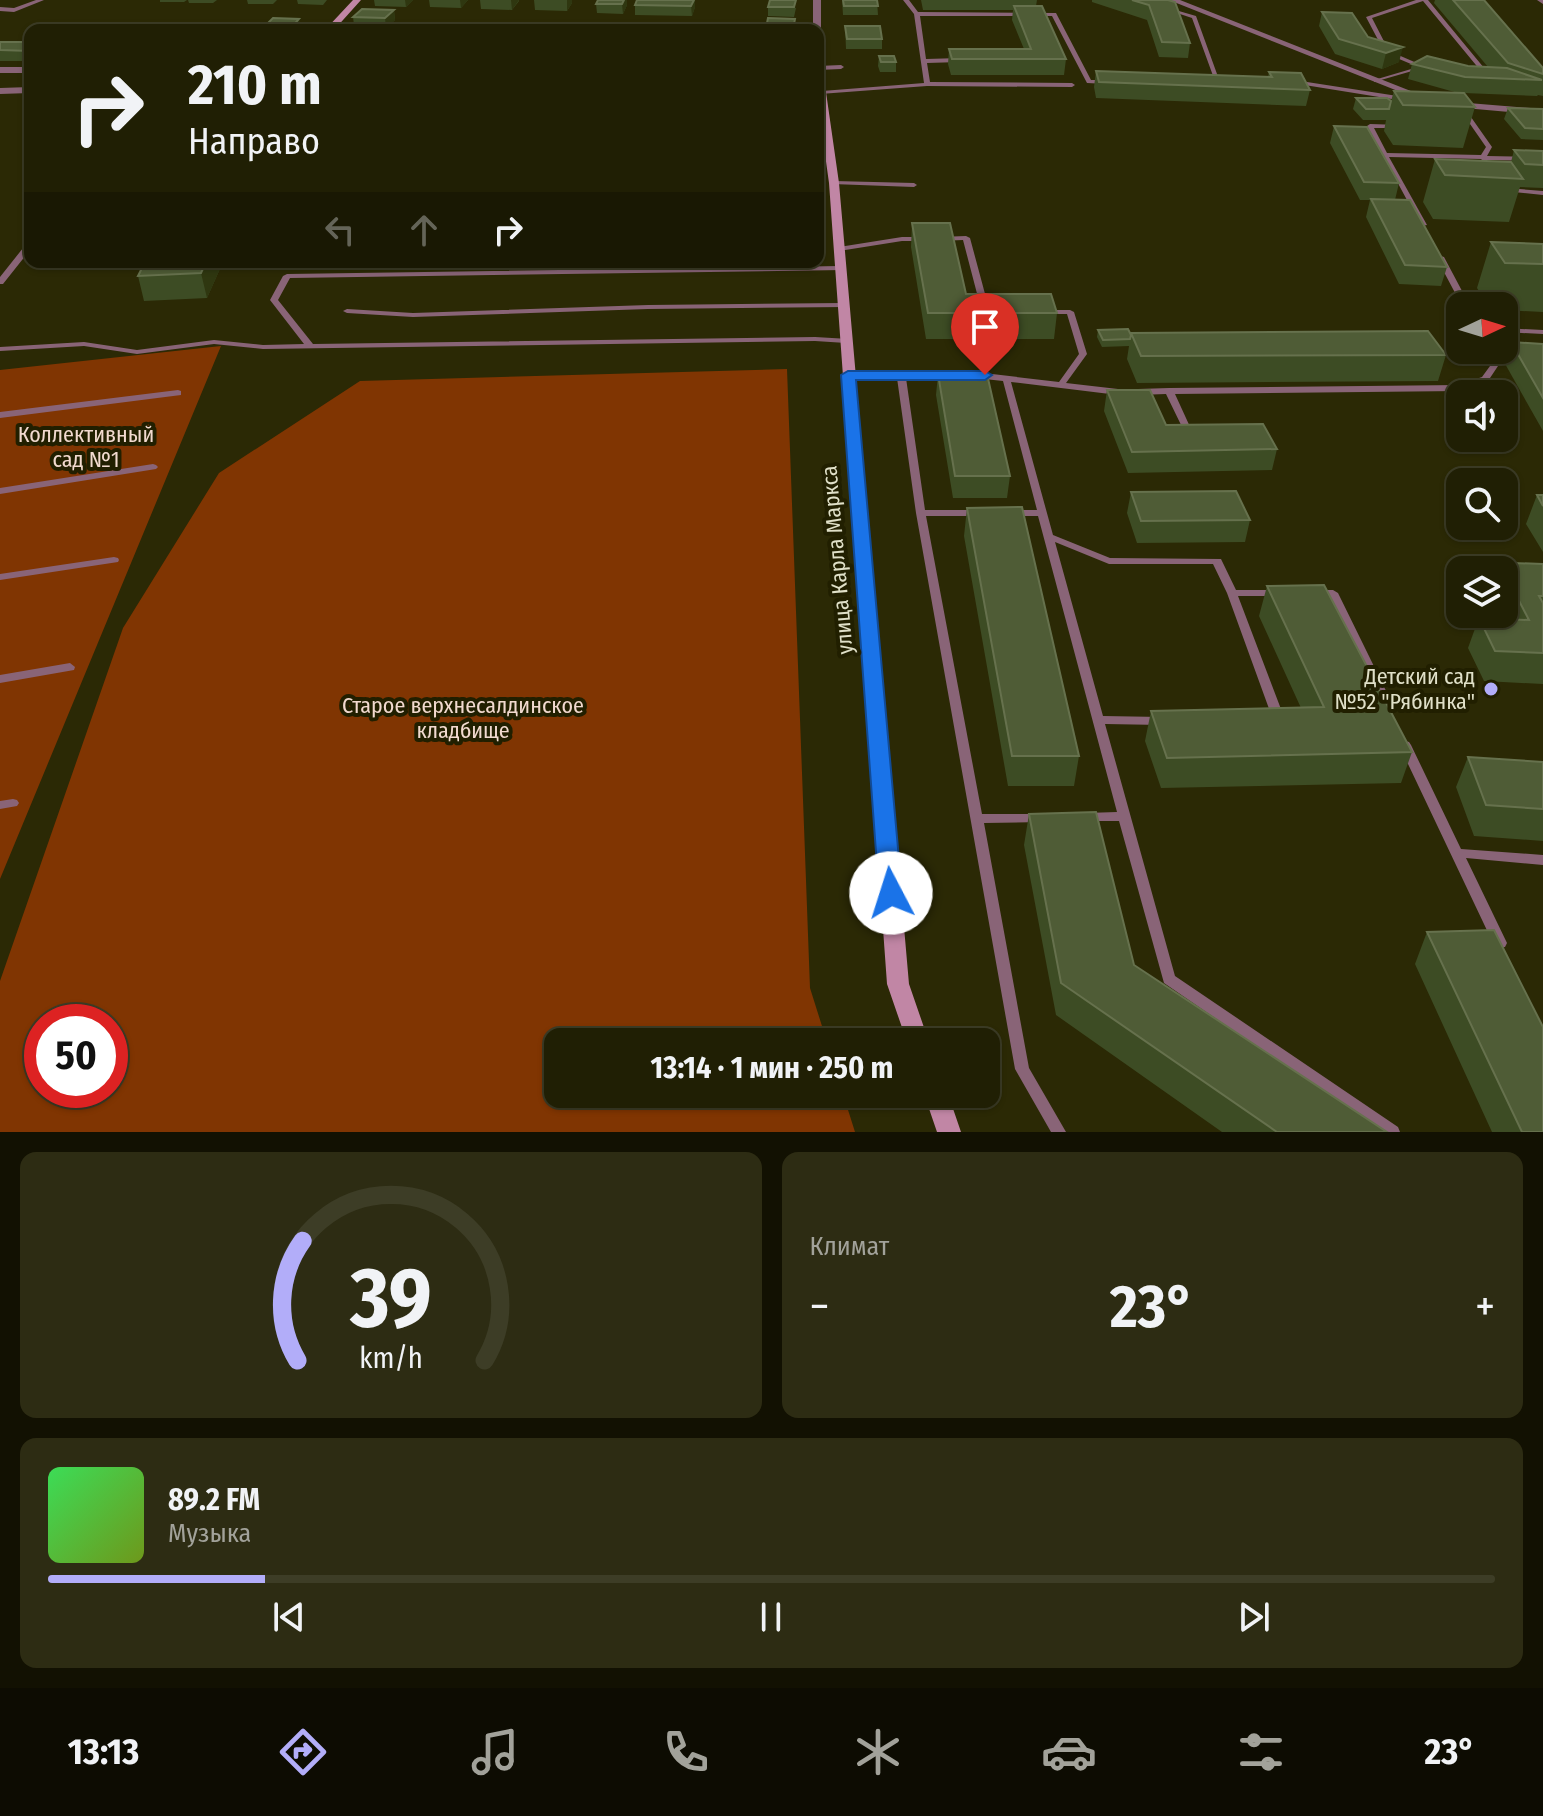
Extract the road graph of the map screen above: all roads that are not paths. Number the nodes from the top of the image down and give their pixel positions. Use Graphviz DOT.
graph roads {
  1 [pos="41,0"];
  2 [pos="357,0"];
  3 [pos="817,0"];
  4 [pos="906,0"];
  5 [pos="1173,0"];
  6 [pos="1423,0"];
  7 [pos="1153,4"];
  8 [pos="0,9"];
  9 [pos="917,14"];
  10 [pos="335,24"];
  11 [pos="817,24"];
  12 [pos="967,60"];
  13 [pos="926,61"];
  14 [pos="841,67"];
  15 [pos="1423,67"];
  16 [pos="824,68"];
  17 [pos="0,70"];
  18 [pos="24,70"];
  19 [pos="1436,71"];
  20 [pos="1477,79"];
  21 [pos="1376,81"];
  22 [pos="1282,82"];
  23 [pos="1119,83"];
  24 [pos="927,84"];
  25 [pos="1207,84"];
  26 [pos="1072,85"];
  27 [pos="24,90"];
  28 [pos="0,91"];
  29 [pos="824,93"];
  30 [pos="1425,100"];
  31 [pos="1449,104"];
  32 [pos="1461,106"];
  33 [pos="824,108"];
  34 [pos="1543,112"];
  35 [pos="1416,127"];
  36 [pos="1461,128"];
  37 [pos="1477,129"];
  38 [pos="1385,155"];
  39 [pos="1483,157"];
  40 [pos="1543,159"];
  41 [pos="1491,169"];
  42 [pos="1499,180"];
  43 [pos="834,183"];
  44 [pos="914,185"];
  45 [pos="1543,193"];
  46 [pos="1430,237"];
  47 [pos="839,249"];
  48 [pos="1437,251"];
  49 [pos="24,252"];
  50 [pos="14,265"];
  51 [pos="547,268"];
  52 [pos="639,268"];
  53 [pos="824,268"];
  54 [pos="840,268"];
  55 [pos="0,269"];
  56 [pos="546,272"];
  57 [pos="0,282"];
  58 [pos="1459,292"];
  59 [pos="843,305"];
  60 [pos="347,311"];
  61 [pos="986,312"];
  62 [pos="1028,312"];
  63 [pos="1518,331"];
  64 [pos="1543,332"];
  65 [pos="846,341"];
  66 [pos="310,346"];
  67 [pos="0,349"];
  68 [pos="1493,364"];
  69 [pos="848,375"];
  70 [pos="901,375"];
  71 [pos="1006,378"];
  72 [pos="1061,385"];
  73 [pos="1169,391"];
  74 [pos="178,393"];
  75 [pos="0,415"];
  76 [pos="1187,429"];
  77 [pos="153,467"];
  78 [pos="0,491"];
  79 [pos="921,513"];
  80 [pos="1042,513"];
  81 [pos="1048,536"];
  82 [pos="114,560"];
  83 [pos="0,577"];
  84 [pos="1232,593"];
  85 [pos="1289,593"];
  86 [pos="1304,593"];
  87 [pos="70,667"];
  88 [pos="0,679"];
  89 [pos="1392,716"];
  90 [pos="1264,718"];
  91 [pos="1098,720"];
  92 [pos="1173,720"];
  93 [pos="1398,730"];
  94 [pos="1124,816"];
  95 [pos="1065,817"];
  96 [pos="1050,818"];
  97 [pos="977,819"];
  98 [pos="1457,853"];
  99 [pos="1543,860"];
  100 [pos="1503,949"];
  101 [pos="913,1028"];
  102 [pos="941,1108"];
  103 [pos="949,1132"];
  104 [pos="1059,1132"];
  105 [pos="1393,1132"];
  1 -- 8 [label="lane"];
  2 -- 10 [label="main road"];
  3 -- 11 [label="street"];
  4 -- 9 [label="lane"];
  5 -- 21 [label="street"];
  6 -- 15 [label="lane"];
  6 -- 20 [label="lane"];
  7 -- 25 [label="lane"];
  9 -- 13 [label="lane"];
  9 -- 23 [label="lane"];
  12 -- 13 [label="lane"];
  13 -- 24 [label="lane"];
  14 -- 16 [label="lane"];
  15 -- 19 [label="lane"];
  15 -- 21 [label="lane"];
  17 -- 18 [label="street"];
  21 -- 30 [label="street"];
  22 -- 30 [label="lane"];
  24 -- 26 [label="lane"];
  24 -- 29 [label="lane"];
  27 -- 28 [label="street"];
  31 -- 32 [label="street"];
  32 -- 34 [label="street"];
  32 -- 37 [label="lane"];
  33 -- 43 [label="main road, улица Карла Маркса"];
  35 -- 38 [label="lane"];
  36 -- 37 [label="lane"];
  37 -- 39 [label="lane"];
  38 -- 39 [label="lane"];
  38 -- 46 [label="lane"];
  39 -- 40 [label="lane"];
  39 -- 41 [label="lane"];
  42 -- 45 [label="lane"];
  43 -- 44 [label="lane"];
  43 -- 47 [label="main road, улица Карла Маркса"];
  47 -- 54 [label="main road, улица Карла Маркса"];
  47 -- 61 [label="lane"];
  48 -- 58 [label="lane"];
  49 -- 50 [label="lane"];
  50 -- 55 [label="lane"];
  50 -- 57 [label="lane"];
  51 -- 56 [label="lane"];
  52 -- 56 [label="lane"];
  53 -- 54 [label="lane"];
  54 -- 59 [label="main road, улица Карла Маркса"];
  56 -- 66 [label="lane"];
  59 -- 60 [label="lane"];
  59 -- 65 [label="main road, улица Карла Маркса"];
  62 -- 72 [label="lane"];
  63 -- 64 [label="lane"];
  65 -- 66 [label="lane"];
  65 -- 69 [label="main road, улица Карла Маркса"];
  66 -- 67 [label="lane"];
  68 -- 73 [label="lane"];
  69 -- 70 [label="lane"];
  69 -- 101 [label="main road, улица Карла Маркса"];
  70 -- 71 [label="lane"];
  70 -- 79 [label="lane"];
  71 -- 72 [label="lane"];
  71 -- 80 [label="lane"];
  72 -- 73 [label="lane"];
  73 -- 76 [label="lane"];
  74 -- 75 [label="lane"];
  77 -- 78 [label="lane"];
  79 -- 80 [label="lane"];
  79 -- 97 [label="lane"];
  80 -- 81 [label="lane"];
  81 -- 84 [label="lane"];
  81 -- 91 [label="lane"];
  82 -- 83 [label="lane"];
  84 -- 85 [label="lane"];
  84 -- 90 [label="lane"];
  86 -- 89 [label="lane"];
  87 -- 88 [label="lane"];
  91 -- 92 [label="lane"];
  91 -- 94 [label="lane"];
  93 -- 98 [label="lane"];
  94 -- 95 [label="lane"];
  94 -- 105 [label="lane"];
  96 -- 97 [label="lane"];
  97 -- 104 [label="lane"];
  98 -- 99 [label="lane"];
  98 -- 100 [label="lane"];
  102 -- 103 [label="main road"];
}
